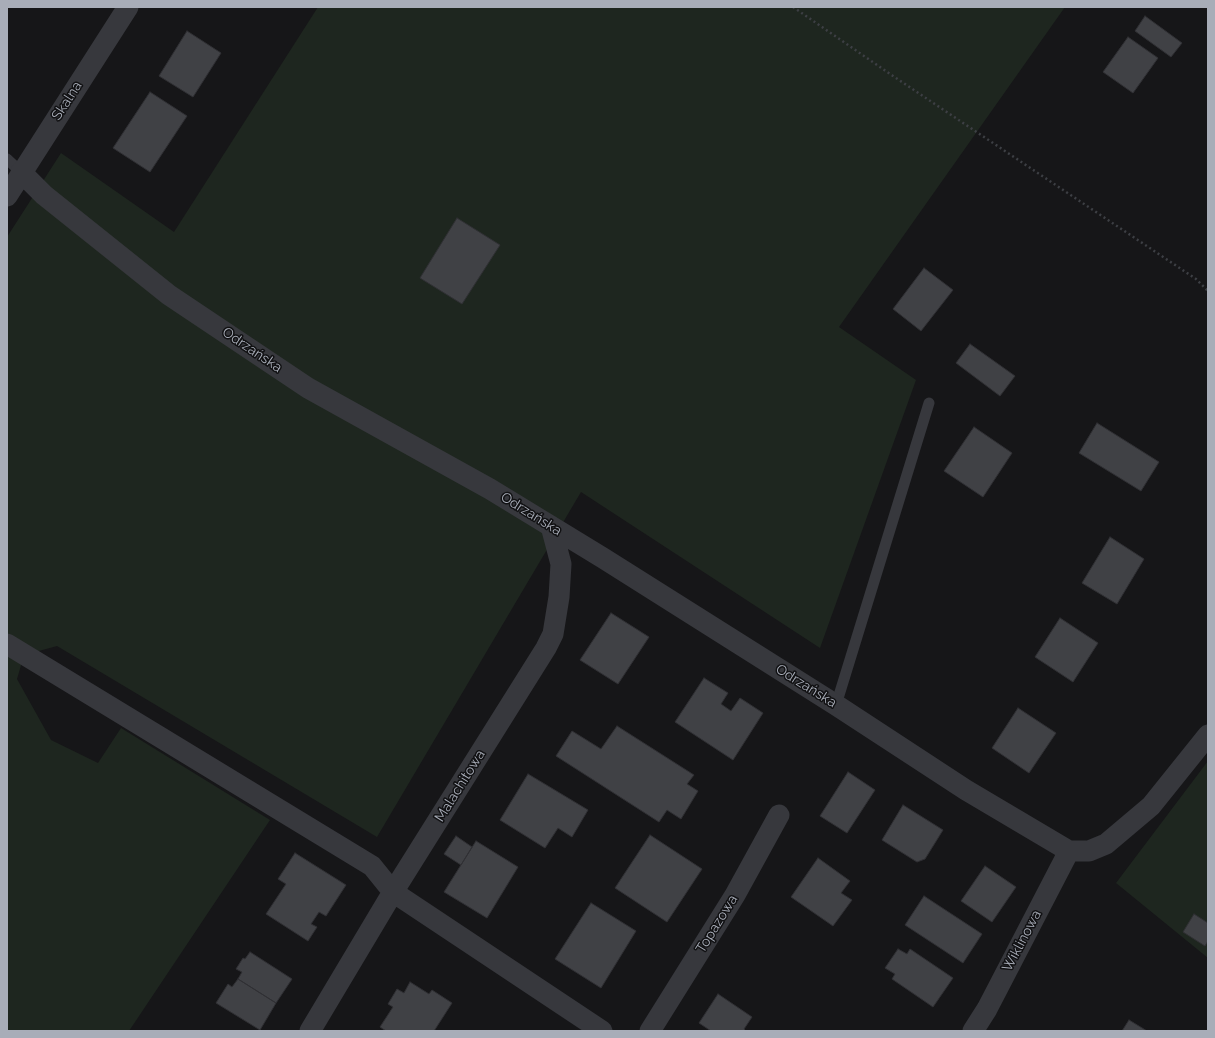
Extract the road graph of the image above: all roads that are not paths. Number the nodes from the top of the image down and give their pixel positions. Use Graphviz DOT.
graph roads {
  1 [pos="128,7"];
  2 [pos="14,166"];
  3 [pos="7,196"];
  4 [pos="929,403"];
  5 [pos="551,526"];
  6 [pos="7,644"];
  7 [pos="836,705"];
  8 [pos="1208,734"];
  9 [pos="779,815"];
  10 [pos="1069,851"];
  11 [pos="393,892"];
  12 [pos="310,1031"];
  13 [pos="602,1031"];
  14 [pos="650,1031"];
  15 [pos="973,1031"];
  1 -- 2 [label="street, Skalna"];
  2 -- 3 [label="street, Skalna"];
  2 -- 5 [label="street, Odrzańska"];
  4 -- 7 [label="lane"];
  5 -- 7 [label="street, Odrzańska"];
  5 -- 11 [label="street, Malachitowa"];
  6 -- 11 [label="street"];
  7 -- 10 [label="street, Odrzańska"];
  8 -- 10 [label="street"];
  9 -- 14 [label="street, Topazowa"];
  10 -- 15 [label="street, Wiklinowa"];
  11 -- 12 [label="street, Malachitowa"];
  11 -- 13 [label="street"];
}
